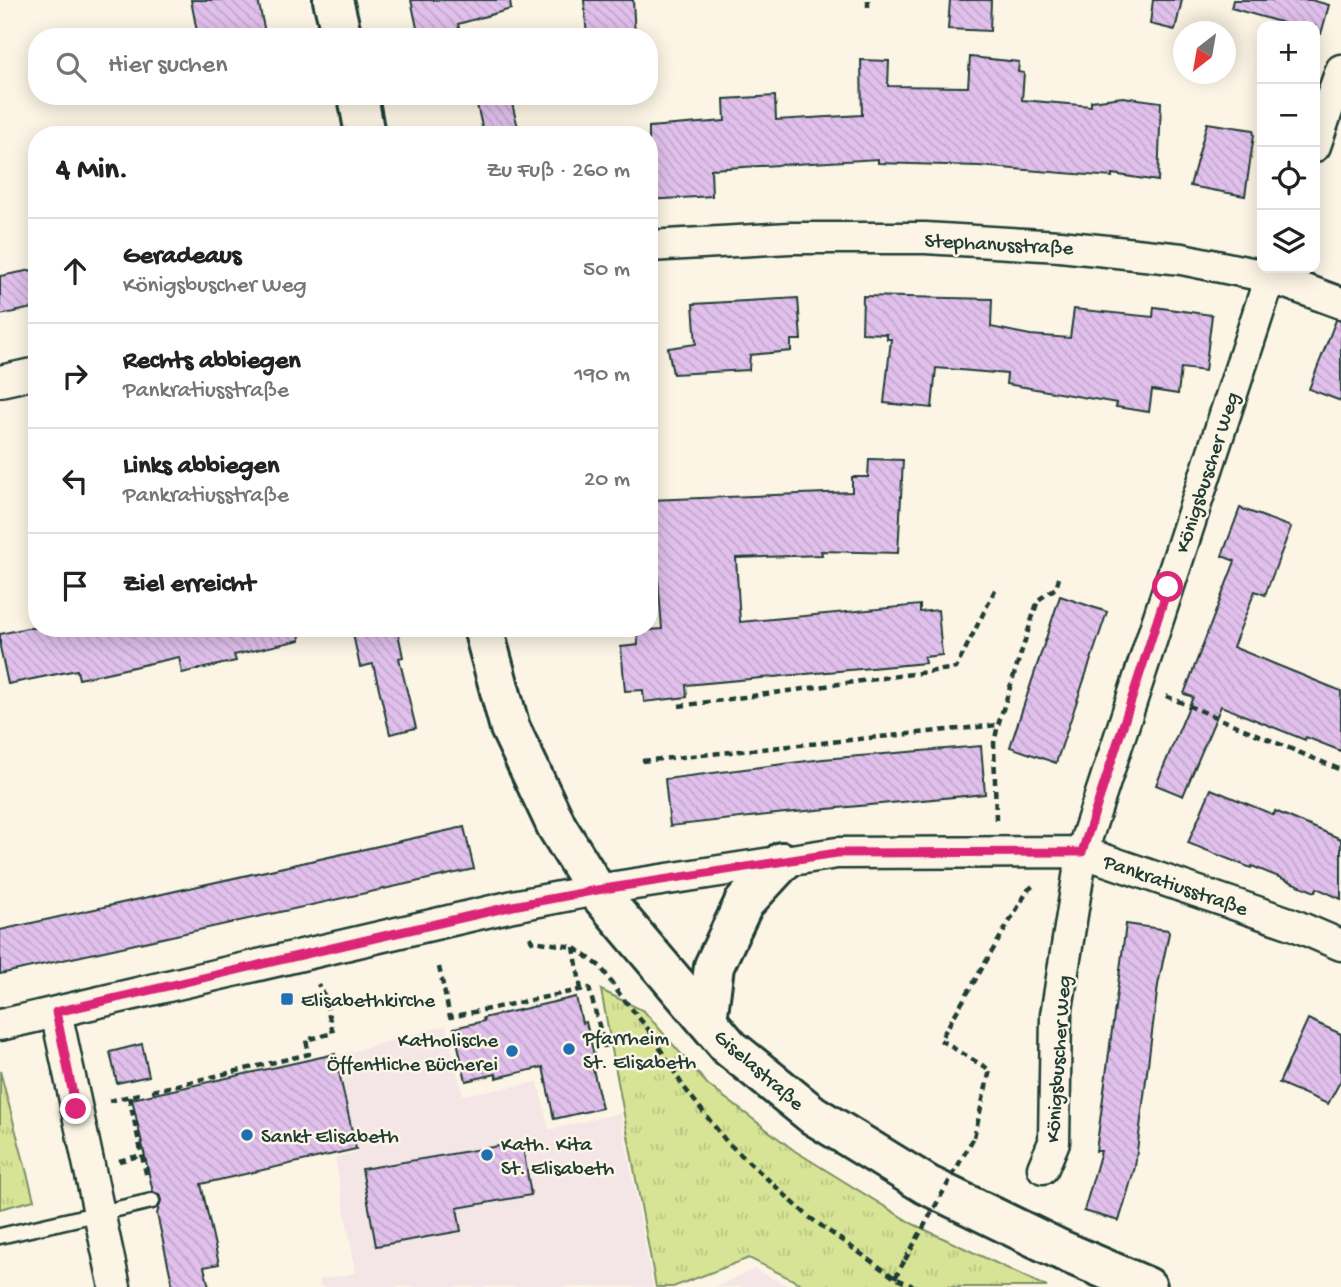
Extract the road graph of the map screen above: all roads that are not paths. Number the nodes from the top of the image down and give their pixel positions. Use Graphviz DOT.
graph roads {
  1 [pos="333,0"];
  2 [pos="340,28"];
  3 [pos="1341,69"];
  4 [pos="360,105"];
  5 [pos="363,126"];
  6 [pos="1320,131"];
  7 [pos="658,245"];
  8 [pos="1257,270"];
  9 [pos="1271,273"];
  10 [pos="1273,273"];
  11 [pos="1341,303"];
  12 [pos="28,375"];
  13 [pos="0,381"];
  14 [pos="485,637"];
  15 [pos="1082,852"];
  16 [pos="782,862"];
  17 [pos="597,890"];
  18 [pos="1341,945"];
  19 [pos="56,1012"];
  20 [pos="707,1021"];
  21 [pos="0,1025"];
  22 [pos="1043,1168"];
  23 [pos="152,1201"];
  24 [pos="97,1214"];
  25 [pos="0,1236"];
  26 [pos="114,1287"];
  27 [pos="1147,1287"];
  1 -- 2 [label="main road"];
  3 -- 6 [label="street"];
  4 -- 5 [label="main road"];
  7 -- 8 [label="street, Stephanusstraße"];
  9 -- 15 [label="street, Königsbuscher Weg"];
  10 -- 11 [label="street, Stephanusstraße"];
  12 -- 13 [label="street"];
  14 -- 17 [label="main road, Giselastraße"];
  15 -- 16 [label="street, Pankratiusstraße"];
  15 -- 18 [label="street, Pankratiusstraße"];
  15 -- 22 [label="street, Königsbuscher Weg"];
  16 -- 17 [label="street, Pankratiusstraße"];
  16 -- 20 [label="main road"];
  17 -- 19 [label="street, Pankratiusstraße"];
  17 -- 20 [label="main road, Giselastraße"];
  19 -- 21 [label="street, Pankratiusstraße"];
  19 -- 24 [label="street"];
  20 -- 27 [label="main road, Giselastraße"];
  23 -- 24 [label="lane"];
  24 -- 25 [label="lane"];
  24 -- 26 [label="street"];
}
